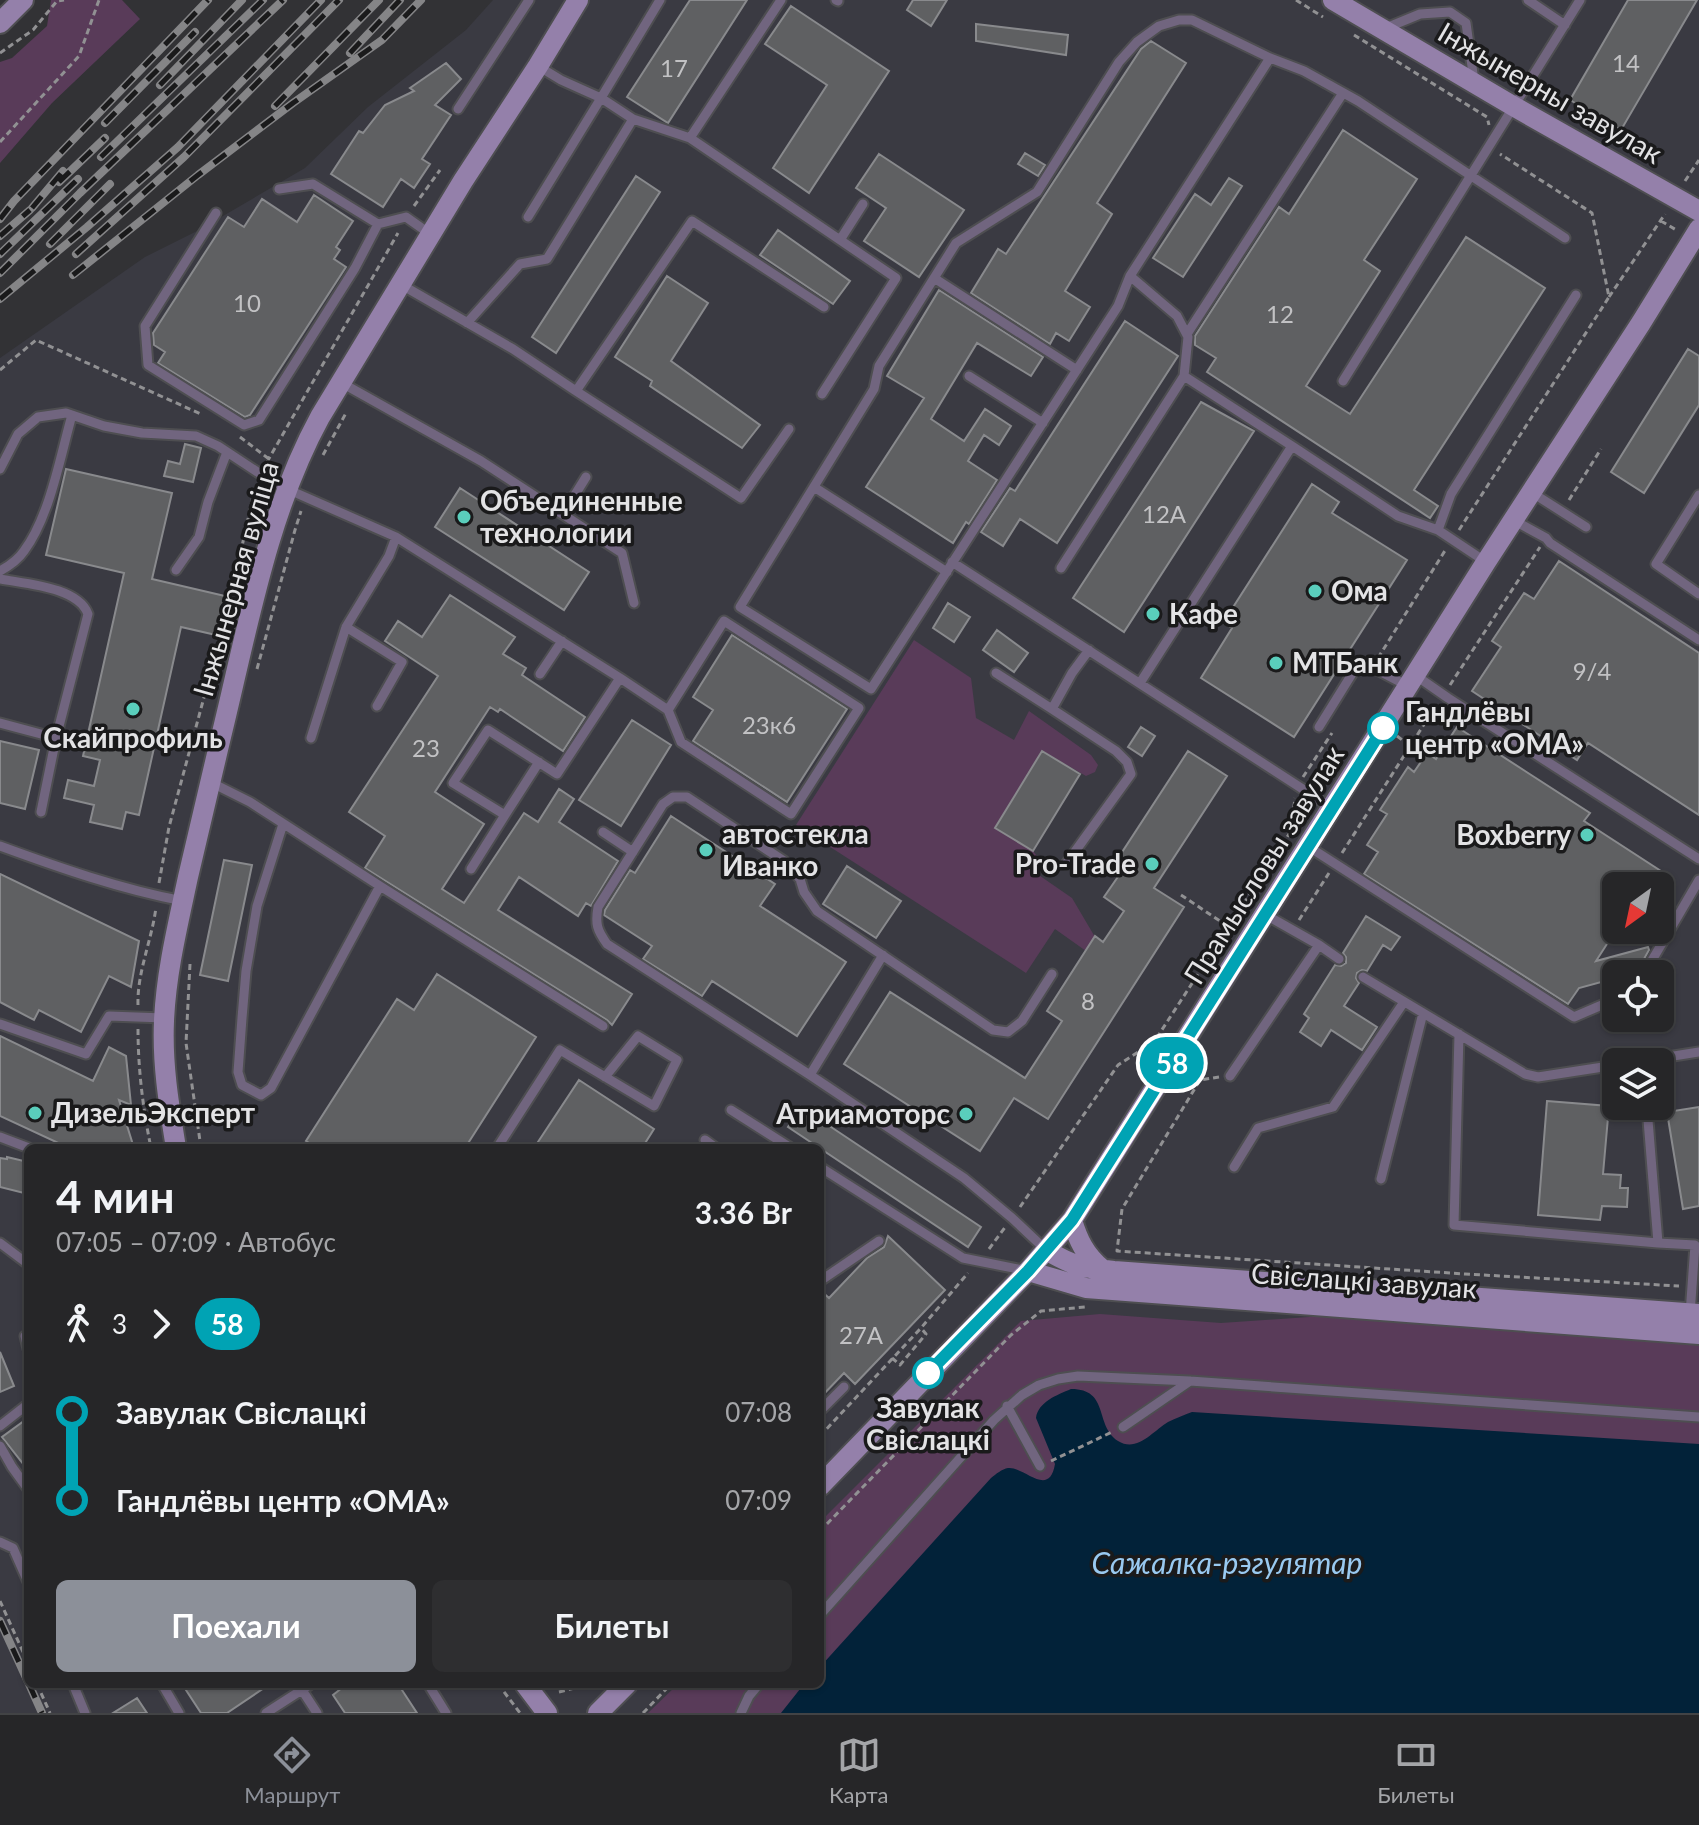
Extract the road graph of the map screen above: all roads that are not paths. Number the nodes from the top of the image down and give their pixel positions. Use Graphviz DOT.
graph roads {
  1 [pos="23,0"];
  2 [pos="529,0"];
  3 [pos="578,0"];
  4 [pos="660,0"];
  5 [pos="781,0"];
  6 [pos="1528,0"];
  7 [pos="1580,0"];
  8 [pos="1328,8"];
  9 [pos="0,23"];
  10 [pos="1565,25"];
  11 [pos="1383,29"];
  12 [pos="1270,58"];
  13 [pos="538,66"];
  14 [pos="1474,83"];
  15 [pos="1343,93"];
  16 [pos="601,98"];
  17 [pos="1513,106"];
  18 [pos="458,109"];
  19 [pos="633,119"];
  20 [pos="690,138"];
  21 [pos="1469,176"];
  22 [pos="279,189"];
  23 [pos="863,204"];
  24 [pos="1699,211"];
  25 [pos="216,213"];
  26 [pos="528,217"];
  27 [pos="378,224"];
  28 [pos="1699,229"];
  29 [pos="430,234"];
  30 [pos="1565,238"];
  31 [pos="840,240"];
  32 [pos="1130,276"];
  33 [pos="934,278"];
  34 [pos="400,284"];
  35 [pos="1576,295"];
  36 [pos="824,307"];
  37 [pos="467,323"];
  38 [pos="1187,334"];
  39 [pos="1077,370"];
  40 [pos="969,376"];
  41 [pos="1184,376"];
  42 [pos="1343,381"];
  43 [pos="349,387"];
  44 [pos="576,391"];
  45 [pos="822,394"];
  46 [pos="72,415"];
  47 [pos="1043,423"];
  48 [pos="789,429"];
  49 [pos="1292,446"];
  50 [pos="227,452"];
  51 [pos="0,469"];
  52 [pos="586,477"];
  53 [pos="814,487"];
  54 [pos="287,489"];
  55 [pos="1531,492"];
  56 [pos="1699,495"];
  57 [pos="563,514"];
  58 [pos="1513,520"];
  59 [pos="1586,527"];
  60 [pos="1438,530"];
  61 [pos="396,537"];
  62 [pos="1486,562"];
  63 [pos="950,567"];
  64 [pos="1061,568"];
  65 [pos="176,570"];
  66 [pos="0,571"];
  67 [pos="0,579"];
  68 [pos="1699,594"];
  69 [pos="634,603"];
  70 [pos="346,627"];
  71 [pos="1699,640"];
  72 [pos="562,641"];
  73 [pos="1089,650"];
  74 [pos="996,673"];
  75 [pos="540,674"];
  76 [pos="620,678"];
  77 [pos="1412,680"];
  78 [pos="1140,683"];
  79 [pos="377,706"];
  80 [pos="1052,709"];
  81 [pos="668,710"];
  82 [pos="0,723"];
  83 [pos="1319,727"];
  84 [pos="56,738"];
  85 [pos="311,738"];
  86 [pos="539,762"];
  87 [pos="210,782"];
  88 [pos="1332,808"];
  89 [pos="41,812"];
  90 [pos="505,815"];
  91 [pos="283,824"];
  92 [pos="603,832"];
  93 [pos="0,846"];
  94 [pos="1309,847"];
  95 [pos="633,852"];
  96 [pos="1699,859"];
  97 [pos="1066,864"];
  98 [pos="471,869"];
  99 [pos="1699,880"];
  100 [pos="380,886"];
  101 [pos="183,901"];
  102 [pos="1266,915"];
  103 [pos="1319,945"];
  104 [pos="883,955"];
  105 [pos="1339,959"];
  106 [pos="1652,960"];
  107 [pos="1052,974"];
  108 [pos="1363,977"];
  109 [pos="1404,1002"];
  110 [pos="1602,1005"];
  111 [pos="1423,1013"];
  112 [pos="164,1018"];
  113 [pos="0,1024"];
  114 [pos="603,1026"];
  115 [pos="1459,1034"];
  116 [pos="1699,1052"];
  117 [pos="1674,1056"];
  118 [pos="1602,1067"];
  119 [pos="810,1075"];
  120 [pos="1230,1076"];
  121 [pos="605,1077"];
  122 [pos="731,1110"];
  123 [pos="1648,1120"];
  124 [pos="0,1137"];
  125 [pos="705,1140"];
  126 [pos="175,1144"];
  127 [pos="500,1144"];
  128 [pos="710,1144"];
  129 [pos="785,1144"];
  130 [pos="24,1146"];
  131 [pos="1234,1167"];
  132 [pos="824,1170"];
  133 [pos="1381,1179"];
  134 [pos="1072,1220"];
  135 [pos="879,1241"];
  136 [pos="0,1243"];
  137 [pos="1658,1243"];
  138 [pos="1046,1250"];
  139 [pos="24,1261"];
  140 [pos="1102,1269"];
  141 [pos="1028,1271"];
  142 [pos="824,1278"];
  143 [pos="1694,1324"];
  144 [pos="1190,1381"];
  145 [pos="844,1387"];
  146 [pos="1007,1406"];
  147 [pos="24,1407"];
  148 [pos="824,1407"];
  149 [pos="1699,1417"];
  150 [pos="0,1426"];
  151 [pos="1123,1427"];
  152 [pos="0,1446"];
  153 [pos="1040,1466"];
  154 [pos="824,1482"];
  155 [pos="24,1484"];
  156 [pos="0,1542"];
  157 [pos="24,1573"];
  158 [pos="824,1611"];
  159 [pos="75,1688"];
  160 [pos="164,1688"];
  161 [pos="304,1688"];
  162 [pos="306,1688"];
  163 [pos="430,1688"];
  164 [pos="528,1688"];
  165 [pos="623,1688"];
  166 [pos="756,1688"];
  167 [pos="85,1713"];
  168 [pos="179,1713"];
  169 [pos="266,1713"];
  170 [pos="317,1713"];
  171 [pos="446,1713"];
  172 [pos="547,1713"];
  173 [pos="598,1713"];
  174 [pos="741,1713"];
  1 -- 9 [label="street"];
  2 -- 18 [label="lane"];
  3 -- 13 [label="street, Інжынерная вуліца"];
  4 -- 16 [label="lane"];
  5 -- 20 [label="lane"];
  6 -- 10 [label="lane"];
  7 -- 10 [label="lane"];
  8 -- 11 [label="street, Інжынерны завулак"];
  10 -- 17 [label="lane"];
  11 -- 14 [label="street, Інжынерны завулак"];
  11 -- 14 [label="lane"];
  12 -- 15 [label="lane"];
  12 -- 32 [label="lane"];
  12 -- 33 [label="lane"];
  13 -- 16 [label="lane"];
  13 -- 29 [label="street, Інжынерная вуліца"];
  14 -- 17 [label="street, Інжынерны завулак"];
  15 -- 21 [label="lane"];
  15 -- 38 [label="lane"];
  16 -- 19 [label="lane"];
  16 -- 26 [label="lane"];
  17 -- 21 [label="lane"];
  17 -- 24 [label="street, Інжынерны завулак"];
  19 -- 20 [label="lane"];
  19 -- 37 [label="lane"];
  20 -- 31 [label="lane"];
  21 -- 30 [label="lane"];
  21 -- 42 [label="lane"];
  22 -- 27 [label="lane"];
  23 -- 31 [label="lane"];
  25 -- 27 [label="lane"];
  27 -- 29 [label="lane"];
  28 -- 55 [label="street, Прамысловы завулак"];
  29 -- 34 [label="street, Інжынерная вуліца"];
  31 -- 45 [label="lane"];
  32 -- 38 [label="lane"];
  32 -- 39 [label="lane"];
  33 -- 39 [label="lane"];
  33 -- 53 [label="lane"];
  34 -- 37 [label="lane"];
  34 -- 43 [label="street, Інжынерная вуліца"];
  35 -- 60 [label="lane"];
  36 -- 44 [label="lane"];
  37 -- 44 [label="lane"];
  38 -- 41 [label="lane"];
  39 -- 47 [label="lane"];
  40 -- 47 [label="lane"];
  41 -- 49 [label="lane"];
  41 -- 64 [label="lane"];
  43 -- 54 [label="street, Інжынерная вуліца"];
  43 -- 57 [label="lane"];
  44 -- 48 [label="lane"];
  46 -- 50 [label="lane"];
  46 -- 51 [label="lane"];
  46 -- 66 [label="lane"];
  47 -- 63 [label="lane"];
  49 -- 60 [label="lane"];
  49 -- 78 [label="lane"];
  50 -- 54 [label="lane"];
  50 -- 65 [label="lane"];
  52 -- 57 [label="lane"];
  53 -- 63 [label="lane"];
  53 -- 63 [label="lane"];
  54 -- 61 [label="lane"];
  54 -- 87 [label="street, Інжынерная вуліца"];
  55 -- 58 [label="street, Прамысловы завулак"];
  55 -- 59 [label="lane"];
  56 -- 68 [label="lane"];
  57 -- 69 [label="lane"];
  58 -- 62 [label="street, Прамысловы завулак"];
  58 -- 71 [label="lane"];
  60 -- 62 [label="lane"];
  61 -- 70 [label="lane"];
  61 -- 72 [label="lane"];
  62 -- 77 [label="street, Прамысловы завулак"];
  63 -- 73 [label="lane"];
  67 -- 84 [label="lane"];
  70 -- 79 [label="lane"];
  70 -- 85 [label="lane"];
  72 -- 75 [label="lane"];
  72 -- 76 [label="lane"];
  73 -- 78 [label="lane"];
  73 -- 80 [label="lane"];
  74 -- 80 [label="lane"];
  76 -- 81 [label="lane"];
  76 -- 86 [label="lane"];
  77 -- 83 [label="lane"];
  77 -- 88 [label="street, Прамысловы завулак"];
  77 -- 96 [label="lane"];
  78 -- 88 [label="lane"];
  80 -- 97 [label="lane"];
  81 -- 81 [label="lane"];
  82 -- 84 [label="lane"];
  84 -- 89 [label="lane"];
  86 -- 90 [label="lane"];
  86 -- 90 [label="lane"];
  87 -- 91 [label="lane"];
  87 -- 101 [label="street, Інжынерная вуліца"];
  88 -- 94 [label="street, Прамысловы завулак"];
  90 -- 98 [label="lane"];
  91 -- 100 [label="lane"];
  91 -- 100 [label="lane"];
  92 -- 95 [label="lane"];
  93 -- 101 [label="lane"];
  94 -- 102 [label="street, Прамысловы завулак"];
  94 -- 110 [label="lane"];
  95 -- 104 [label="lane"];
  95 -- 119 [label="lane"];
  99 -- 106 [label="lane"];
  100 -- 114 [label="lane"];
  101 -- 112 [label="street, Інжынерная вуліца"];
  102 -- 103 [label="lane"];
  102 -- 134 [label="street, Прамысловы завулак"];
  103 -- 105 [label="lane"];
  103 -- 120 [label="lane"];
  104 -- 107 [label="lane"];
  104 -- 119 [label="lane"];
  108 -- 109 [label="lane"];
  109 -- 111 [label="lane"];
  109 -- 131 [label="lane"];
  111 -- 115 [label="lane"];
  111 -- 133 [label="lane"];
  112 -- 113 [label="lane"];
  112 -- 126 [label="street, Інжынерная вуліца"];
  115 -- 118 [label="lane"];
  115 -- 137 [label="lane"];
  116 -- 117 [label="lane"];
  119 -- 138 [label="lane"];
  121 -- 121 [label="lane"];
  121 -- 127 [label="lane"];
  122 -- 129 [label="lane"];
  123 -- 137 [label="lane"];
  124 -- 130 [label="lane"];
  125 -- 128 [label="lane"];
  132 -- 141 [label="lane"];
  134 -- 138 [label="street, Прамысловы завулак"];
  134 -- 140 [label="street"];
  135 -- 142 [label="lane"];
  136 -- 139 [label="lane"];
  137 -- 143 [label="lane"];
  138 -- 140 [label="street, Свіслацкі завулак"];
  138 -- 141 [label="street, Прамысловы завулак"];
  140 -- 143 [label="street, Свіслацкі завулак"];
  141 -- 143 [label="street, Свіслацкі завулак"];
  141 -- 154 [label="street, Прамысловы завулак"];
  144 -- 146 [label="lane"];
  144 -- 149 [label="lane"];
  144 -- 151 [label="lane"];
  145 -- 148 [label="lane"];
  146 -- 153 [label="lane"];
  146 -- 158 [label="lane"];
  147 -- 150 [label="lane"];
  152 -- 155 [label="lane"];
  156 -- 157 [label="lane"];
  159 -- 167 [label="lane"];
  160 -- 168 [label="lane"];
  161 -- 169 [label="lane"];
  162 -- 170 [label="lane"];
  163 -- 171 [label="lane"];
  164 -- 172 [label="street"];
  165 -- 173 [label="street"];
  166 -- 174 [label="lane"];
}
